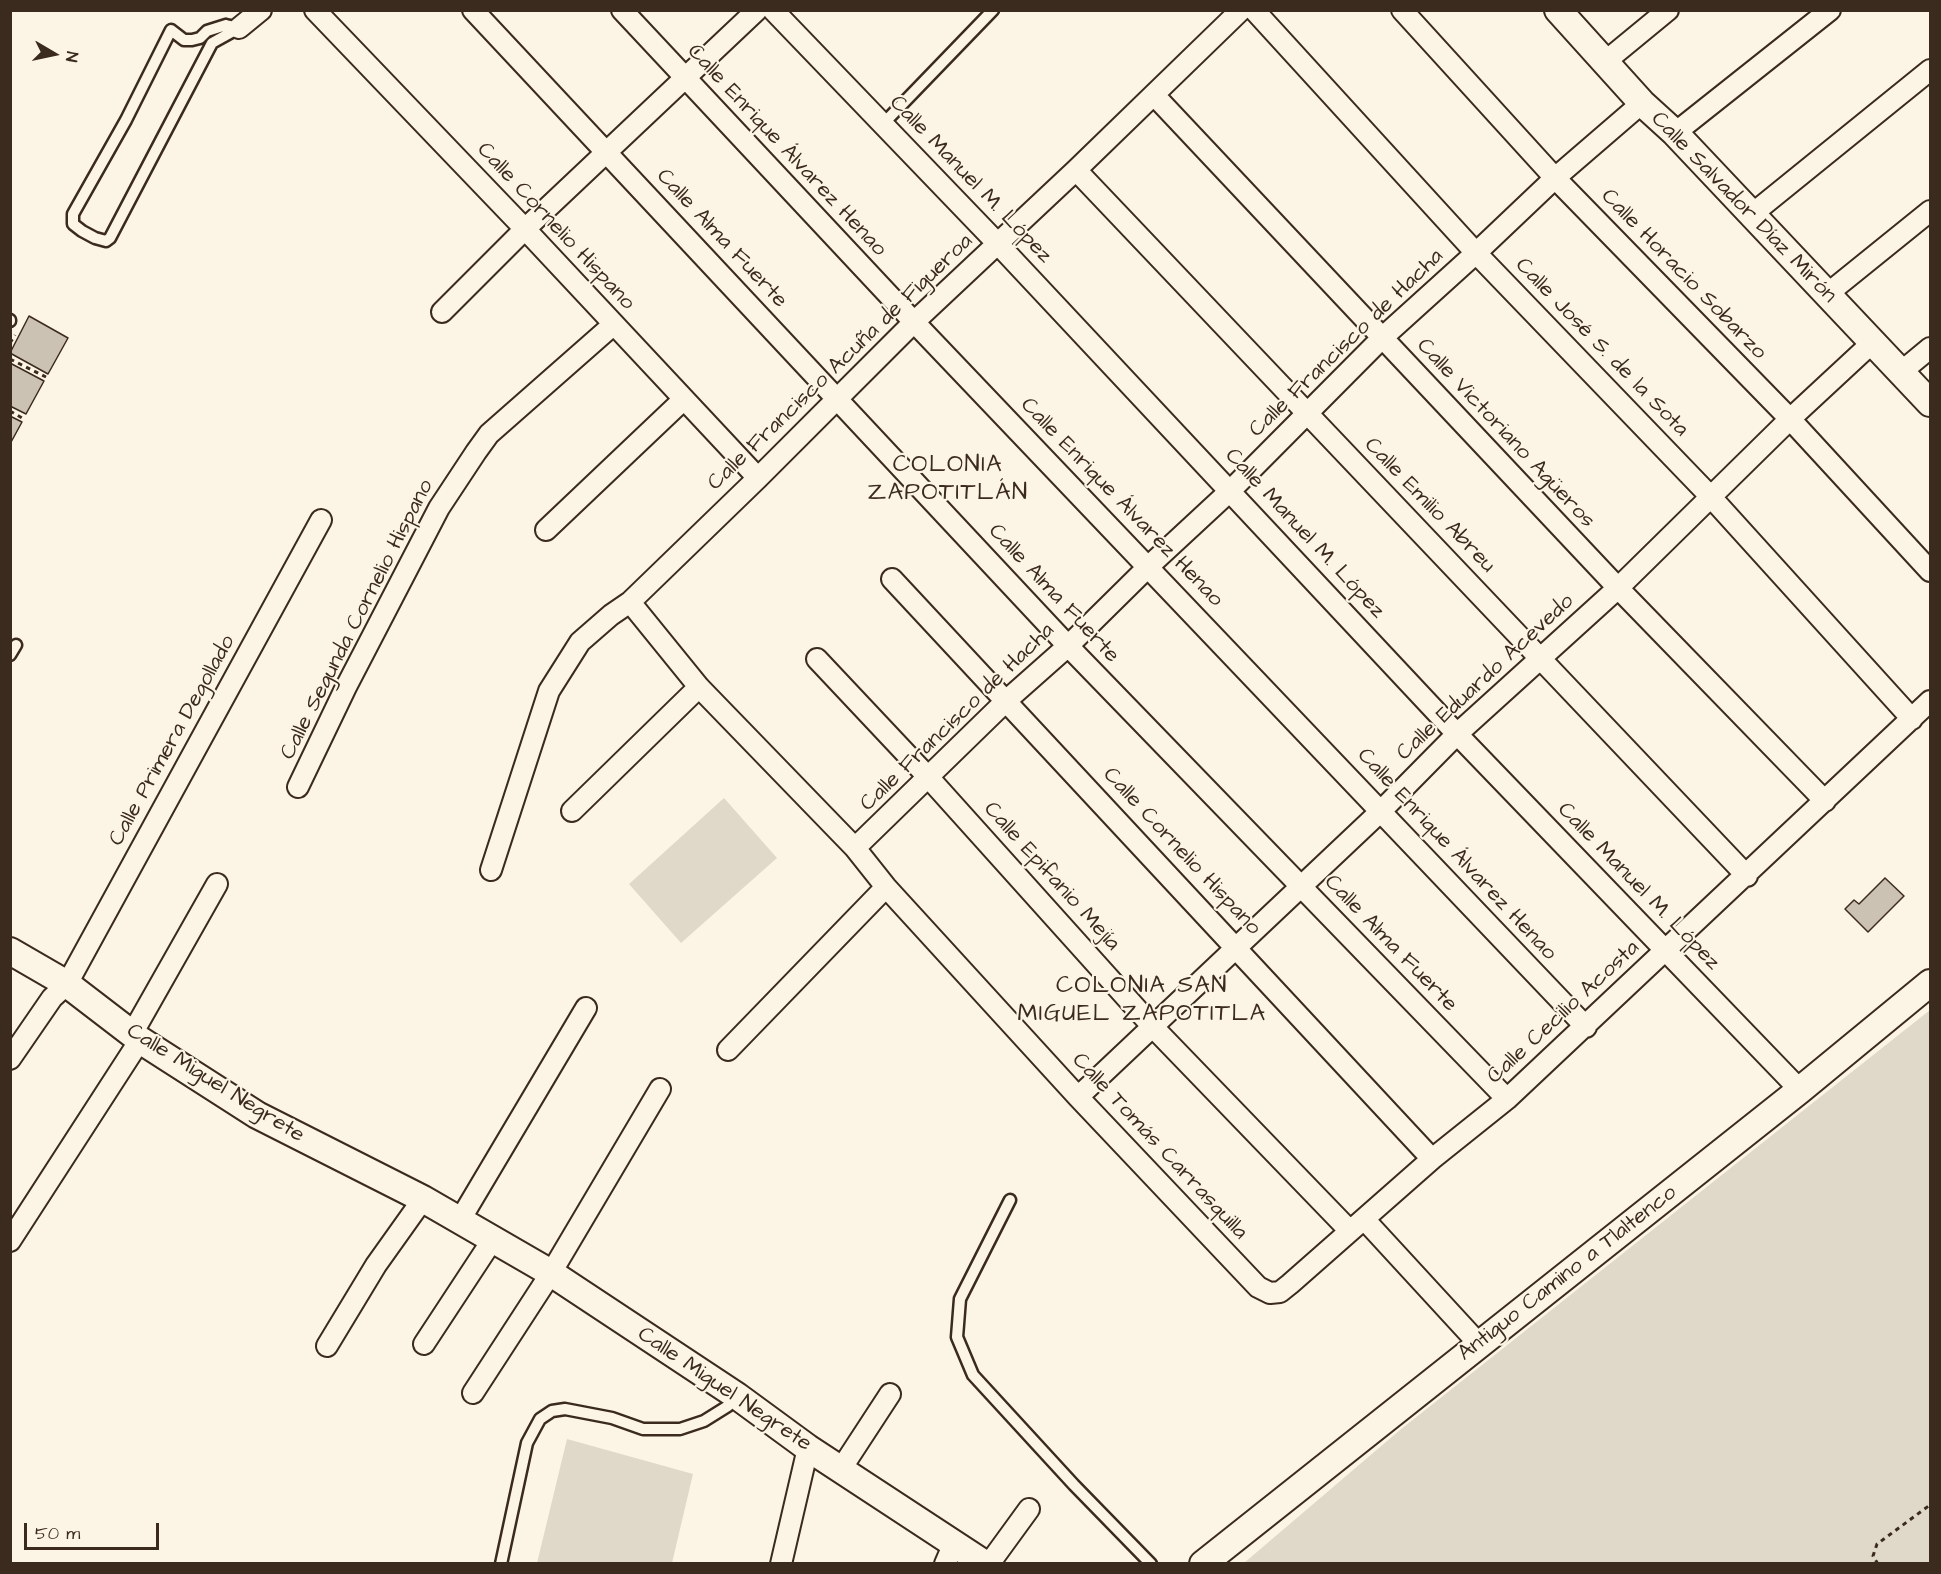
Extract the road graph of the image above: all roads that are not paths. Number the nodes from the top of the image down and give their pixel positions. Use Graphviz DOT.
graph roads {
  1 [pos="261,10"];
  2 [pos="315,10"];
  3 [pos="472,10"];
  4 [pos="622,10"];
  5 [pos="757,10"];
  6 [pos="772,10"];
  7 [pos="993,10"];
  8 [pos="1241,10"];
  9 [pos="1254,10"];
  10 [pos="1402,10"];
  11 [pos="1558,10"];
  12 [pos="1668,10"];
  13 [pos="1830,10"];
  14 [pos="239,28"];
  15 [pos="1606,61"];
  16 [pos="1930,70"];
  17 [pos="685,79"];
  18 [pos="1154,95"];
  19 [pos="1642,103"];
  20 [pos="883,124"];
  21 [pos="1675,134"];
  22 [pos="606,151"];
  23 [pos="1076,170"];
  24 [pos="1555,178"];
  25 [pos="1930,211"];
  26 [pos="1751,215"];
  27 [pos="525,229"];
  28 [pos="998,244"];
  29 [pos="1476,254"];
  30 [pos="1826,295"];
  31 [pos="442,312"];
  32 [pos="914,322"];
  33 [pos="614,324"];
  34 [pos="1382,338"];
  35 [pos="1873,342"];
  36 [pos="1930,348"];
  37 [pos="1901,372"];
  38 [pos="837,398"];
  39 [pos="683,400"];
  40 [pos="1930,403"];
  41 [pos="1309,414"];
  42 [pos="1790,419"];
  43 [pos="758,478"];
  44 [pos="1231,490"];
  45 [pos="1710,496"];
  46 [pos="321,520"];
  47 [pos="546,530"];
  48 [pos="1149,566"];
  49 [pos="1930,571"];
  50 [pos="892,579"];
  51 [pos="1618,588"];
  52 [pos="630,602"];
  53 [pos="1068,646"];
  54 [pos="1540,657"];
  55 [pos="817,659"];
  56 [pos="699,687"];
  57 [pos="1007,700"];
  58 [pos="1930,701"];
  59 [pos="1912,719"];
  60 [pos="1457,734"];
  61 [pos="929,778"];
  62 [pos="298,787"];
  63 [pos="1825,801"];
  64 [pos="572,811"];
  65 [pos="1380,811"];
  66 [pos="855,849"];
  67 [pos="491,870"];
  68 [pos="1747,876"];
  69 [pos="217,884"];
  70 [pos="1301,885"];
  71 [pos="886,887"];
  72 [pos="1235,946"];
  73 [pos="1667,951"];
  74 [pos="11,952"];
  75 [pos="1930,983"];
  76 [pos="68,984"];
  77 [pos="586,1008"];
  78 [pos="1152,1026"];
  79 [pos="1586,1027"];
  80 [pos="136,1037"];
  81 [pos="728,1050"];
  82 [pos="10,1059"];
  83 [pos="660,1089"];
  84 [pos="1800,1090"];
  85 [pos="1078,1097"];
  86 [pos="1507,1099"];
  87 [pos="1432,1159"];
  88 [pos="423,1199"];
  89 [pos="1011,1200"];
  90 [pos="460,1220"];
  91 [pos="1357,1225"];
  92 [pos="493,1239"];
  93 [pos="10,1240"];
  94 [pos="550,1273"];
  95 [pos="1270,1293"];
  96 [pos="424,1344"];
  97 [pos="1479,1344"];
  98 [pos="327,1346"];
  99 [pos="473,1393"];
  100 [pos="890,1394"];
  101 [pos="737,1396"];
  102 [pos="808,1448"];
  103 [pos="841,1469"];
  104 [pos="1029,1509"];
  105 [pos="950,1553"];
  106 [pos="501,1563"];
  107 [pos="781,1563"];
  108 [pos="987,1563"];
  109 [pos="1151,1563"];
  110 [pos="1203,1563"];
  1 -- 14 [label="street"];
  2 -- 27 [label="street, Calle Cornelio Hispano"];
  3 -- 22 [label="street, Calle Alma Fuerte"];
  4 -- 17 [label="street, Calle Enrique Álvarez Henao"];
  5 -- 17 [label="street"];
  6 -- 20 [label="street, Calle Manuel M. López"];
  7 -- 20 [label="lane"];
  8 -- 18 [label="street, Calle Francisco Acuña de Figueroa"];
  9 -- 29 [label="street, Calle José S. de la Sota"];
  10 -- 24 [label="street, Calle Horacio Sobarzo"];
  11 -- 15 [label="street, Calle Salvador Díaz Mirón"];
  12 -- 15 [label="street"];
  13 -- 21 [label="street"];
  14 -- 14 [label="lane"];
  15 -- 19 [label="street, Calle Salvador Díaz Mirón"];
  16 -- 26 [label="street"];
  17 -- 22 [label="street"];
  17 -- 32 [label="street, Calle Enrique Álvarez Henao"];
  18 -- 23 [label="street, Calle Francisco Acuña de Figueroa"];
  18 -- 34 [label="street, Calle Victoriano Agüeros"];
  19 -- 21 [label="street, Calle Salvador Díaz Mirón"];
  19 -- 24 [label="street, Calle Francisco de Hacha"];
  20 -- 28 [label="street, Calle Manuel M. López"];
  21 -- 26 [label="street, Calle Salvador Díaz Mirón"];
  22 -- 27 [label="street"];
  22 -- 38 [label="street, Calle Alma Fuerte"];
  23 -- 28 [label="street, Calle Francisco Acuña de Figueroa"];
  23 -- 41 [label="street, Calle Emilio Abreu"];
  24 -- 29 [label="street, Calle Francisco de Hacha"];
  24 -- 42 [label="street, Calle Horacio Sobarzo"];
  25 -- 30 [label="street"];
  26 -- 30 [label="street, Calle Salvador Díaz Mirón"];
  27 -- 31 [label="street"];
  27 -- 33 [label="street, Calle Cornelio Hispano"];
  28 -- 32 [label="street, Calle Francisco Acuña de Figueroa"];
  28 -- 44 [label="street, Calle Manuel M. López"];
  29 -- 34 [label="street, Calle Francisco de Hacha"];
  29 -- 45 [label="street, Calle José S. de la Sota"];
  30 -- 35 [label="street, Calle Salvador Díaz Mirón"];
  32 -- 38 [label="street, Calle Francisco Acuña de Figueroa"];
  32 -- 48 [label="street, Calle Enrique Álvarez Henao"];
  33 -- 39 [label="street, Calle Cornelio Hispano"];
  33 -- 62 [label="street, Calle Segunda Cornelio Hispano"];
  34 -- 41 [label="street, Calle Francisco de Hacha"];
  34 -- 51 [label="street, Calle Victoriano Agüeros"];
  35 -- 37 [label="street, Calle Salvador Díaz Mirón"];
  35 -- 42 [label="street, Calle Eduardo Acevedo"];
  36 -- 37 [label="street"];
  37 -- 40 [label="street, Calle Salvador Díaz Mirón"];
  38 -- 43 [label="street, Calle Francisco Acuña de Figueroa"];
  38 -- 53 [label="street, Calle Alma Fuerte"];
  39 -- 43 [label="street, Calle Cornelio Hispano"];
  39 -- 47 [label="street"];
  41 -- 44 [label="street, Calle Francisco de Hacha"];
  41 -- 54 [label="street, Calle Emilio Abreu"];
  42 -- 45 [label="street, Calle Eduardo Acevedo"];
  42 -- 49 [label="street, Calle Horacio Sobarzo"];
  43 -- 52 [label="street, Calle Francisco Acuña de Figueroa"];
  44 -- 48 [label="street, Calle Francisco de Hacha"];
  44 -- 60 [label="street, Calle Manuel M. López"];
  45 -- 51 [label="street, Calle Eduardo Acevedo"];
  45 -- 59 [label="street, Calle José S. de la Sota"];
  46 -- 76 [label="street, Calle Primera Degollado"];
  48 -- 53 [label="street, Calle Francisco de Hacha"];
  48 -- 65 [label="street, Calle Enrique Álvarez Henao"];
  50 -- 57 [label="street, Calle Cornelio Hispano"];
  51 -- 54 [label="street, Calle Eduardo Acevedo"];
  51 -- 63 [label="street, Calle Victoriano Agüeros"];
  52 -- 56 [label="street, Calle Tomás Carrasquilla"];
  52 -- 67 [label="street, Calle Francisco Acuña de Figueroa"];
  53 -- 57 [label="street, Calle Francisco de Hacha"];
  53 -- 70 [label="street, Calle Alma Fuerte"];
  54 -- 60 [label="street, Calle Eduardo Acevedo"];
  54 -- 68 [label="street, Calle Emilio Abreu"];
  55 -- 61 [label="street, Calle Epifanio Mejía"];
  56 -- 64 [label="street"];
  56 -- 66 [label="street, Calle Tomás Carrasquilla"];
  57 -- 61 [label="street, Calle Francisco de Hacha"];
  57 -- 72 [label="street, Calle Cornelio Hispano"];
  58 -- 59 [label="street, Calle Cecilio Acosta"];
  59 -- 63 [label="street, Calle Cecilio Acosta"];
  60 -- 65 [label="street, Calle Eduardo Acevedo"];
  60 -- 73 [label="street, Calle Manuel M. López"];
  61 -- 66 [label="street, Calle Francisco de Hacha"];
  61 -- 78 [label="street, Calle Epifanio Mejía"];
  63 -- 68 [label="street, Calle Cecilio Acosta"];
  65 -- 70 [label="street, Calle Eduardo Acevedo"];
  65 -- 79 [label="street, Calle Enrique Álvarez Henao"];
  66 -- 71 [label="street, Calle Tomás Carrasquilla"];
  68 -- 73 [label="street, Calle Cecilio Acosta"];
  69 -- 80 [label="street"];
  70 -- 72 [label="street, Calle Eduardo Acevedo"];
  70 -- 86 [label="street, Calle Alma Fuerte"];
  71 -- 81 [label="street"];
  71 -- 85 [label="street, Calle Tomás Carrasquilla"];
  72 -- 78 [label="street, Calle Eduardo Acevedo"];
  72 -- 87 [label="street, Calle Cornelio Hispano"];
  73 -- 79 [label="street, Calle Cecilio Acosta"];
  73 -- 84 [label="street, Calle Manuel M. López"];
  74 -- 76 [label="street, Calle Miguel Negrete"];
  75 -- 84 [label="street, Antiguo Camino a Tlaltenco"];
  76 -- 80 [label="street, Calle Miguel Negrete"];
  76 -- 82 [label="street, Calle Primera Degollado"];
  77 -- 90 [label="street"];
  78 -- 85 [label="street, Calle Eduardo Acevedo"];
  78 -- 91 [label="street, Calle Epifanio Mejía"];
  79 -- 86 [label="street, Calle Cecilio Acosta"];
  80 -- 88 [label="street, Calle Miguel Negrete"];
  80 -- 93 [label="street"];
  83 -- 94 [label="street"];
  84 -- 97 [label="street, Antiguo Camino a Tlaltenco"];
  85 -- 95 [label="street, Calle Tomás Carrasquilla"];
  86 -- 87 [label="street, Calle Cecilio Acosta"];
  87 -- 91 [label="street, Calle Cecilio Acosta"];
  88 -- 90 [label="street, Calle Miguel Negrete"];
  88 -- 98 [label="street"];
  89 -- 109 [label="lane"];
  90 -- 92 [label="street, Calle Miguel Negrete"];
  91 -- 95 [label="street, Calle Cecilio Acosta"];
  91 -- 97 [label="street, Calle Epifanio Mejía"];
  92 -- 94 [label="street, Calle Miguel Negrete"];
  92 -- 96 [label="street"];
  94 -- 99 [label="street"];
  94 -- 101 [label="street, Calle Miguel Negrete"];
  97 -- 110 [label="street, Antiguo Camino a Tlaltenco"];
  100 -- 103 [label="street"];
  101 -- 102 [label="street, Calle Miguel Negrete"];
  101 -- 106 [label="lane"];
  102 -- 103 [label="street, Calle Miguel Negrete"];
  102 -- 107 [label="street"];
  103 -- 105 [label="street, Calle Miguel Negrete"];
  104 -- 108 [label="street"];
  105 -- 108 [label="street, Calle Miguel Negrete"];
}
